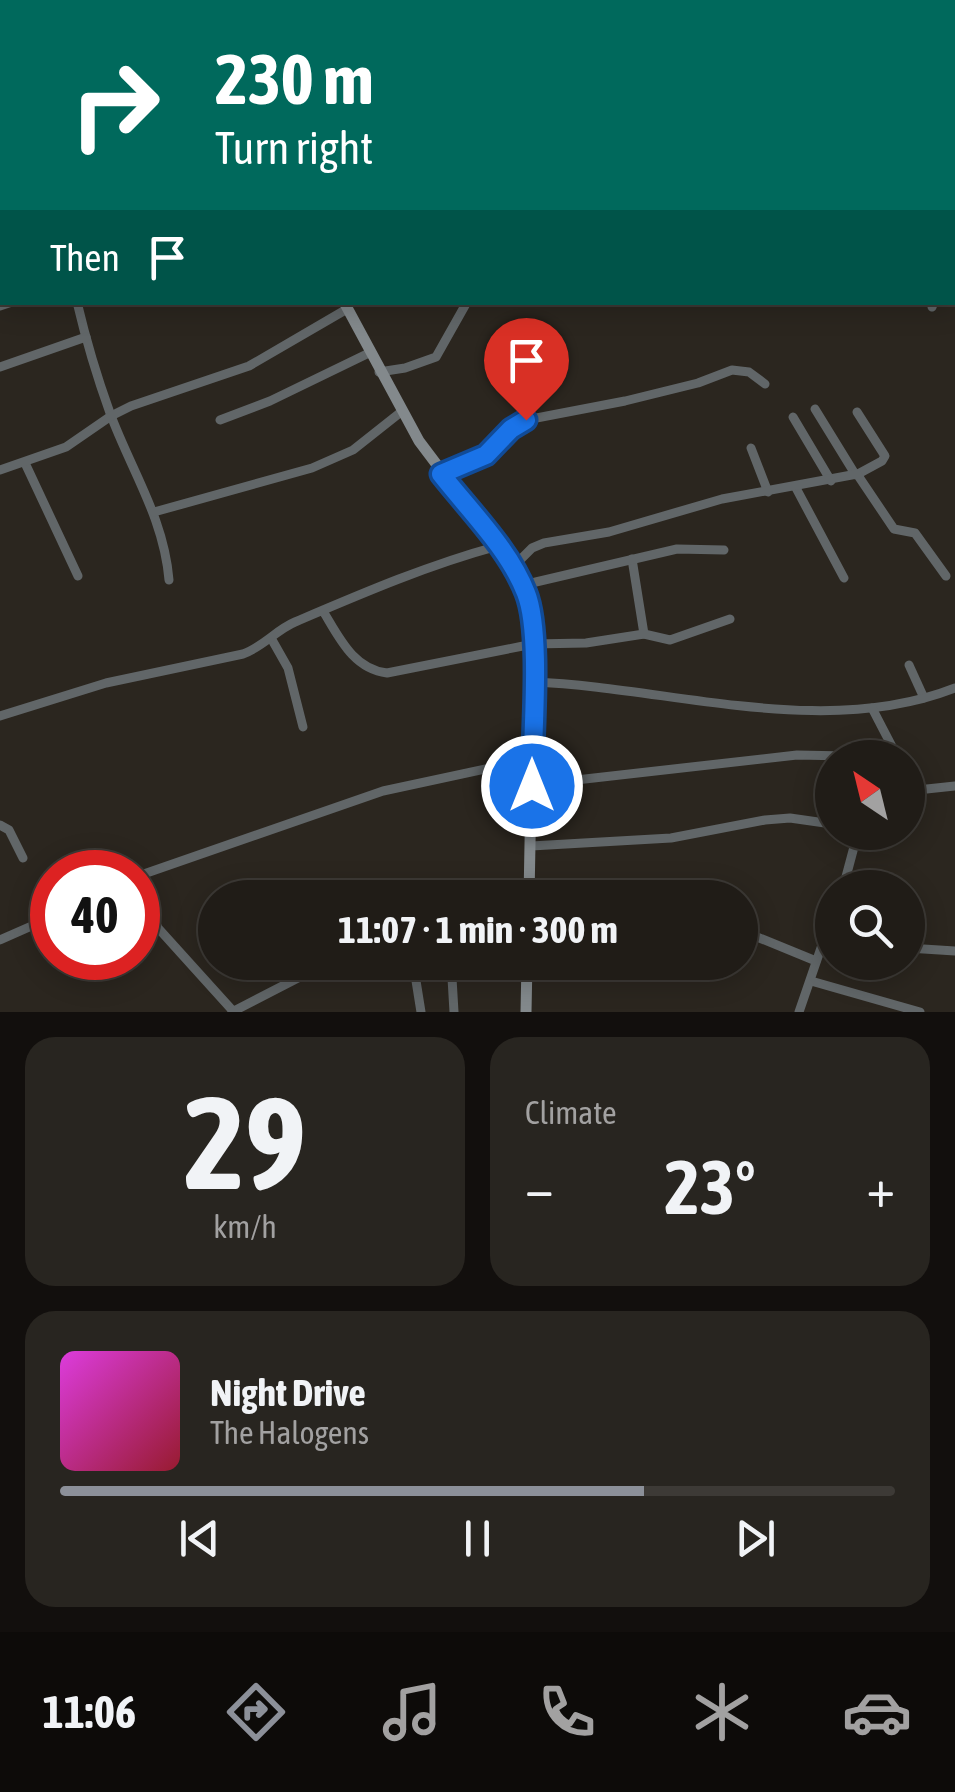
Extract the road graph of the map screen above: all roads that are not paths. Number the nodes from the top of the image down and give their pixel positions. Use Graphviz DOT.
graph roads {
  1 [pos="78,305"];
  2 [pos="465,305"];
  3 [pos="346,306"];
  4 [pos="86,337"];
  5 [pos="369,353"];
  6 [pos="0,367"];
  7 [pos="379,372"];
  8 [pos="765,384"];
  9 [pos="815,409"];
  10 [pos="401,412"];
  11 [pos="858,412"];
  12 [pos="111,416"];
  13 [pos="793,417"];
  14 [pos="220,420"];
  15 [pos="750,448"];
  16 [pos="26,463"];
  17 [pos="0,470"];
  18 [pos="441,474"];
  19 [pos="856,474"];
  20 [pos="830,480"];
  21 [pos="796,488"];
  22 [pos="768,492"];
  23 [pos="154,512"];
  24 [pos="498,546"];
  25 [pos="724,550"];
  26 [pos="632,559"];
  27 [pos="512,568"];
  28 [pos="78,576"];
  29 [pos="946,576"];
  30 [pos="844,578"];
  31 [pos="168,580"];
  32 [pos="523,585"];
  33 [pos="323,611"];
  34 [pos="730,619"];
  35 [pos="644,634"];
  36 [pos="272,638"];
  37 [pos="533,644"];
  38 [pos="909,665"];
  39 [pos="534,682"];
  40 [pos="955,688"];
  41 [pos="924,698"];
  42 [pos="872,708"];
  43 [pos="0,716"];
  44 [pos="303,727"];
  45 [pos="889,740"];
  46 [pos="815,755"];
  47 [pos="532,759"];
  48 [pos="532,786"];
  49 [pos="955,786"];
  50 [pos="925,790"];
  51 [pos="815,822"];
  52 [pos="0,826"];
  53 [pos="531,846"];
  54 [pos="23,858"];
  55 [pos="530,880"];
  56 [pos="30,927"];
  57 [pos="758,937"];
  58 [pos="0,940"];
  59 [pos="925,949"];
  60 [pos="955,951"];
  61 [pos="815,960"];
  62 [pos="815,964"];
  63 [pos="295,980"];
  64 [pos="416,980"];
  65 [pos="452,980"];
  66 [pos="527,980"];
  67 [pos="811,981"];
  68 [pos="237,1011"];
  69 [pos="421,1012"];
  70 [pos="454,1012"];
  71 [pos="526,1012"];
  72 [pos="799,1012"];
  73 [pos="920,1012"];
  1 -- 4 [label="street"];
  2 -- 7 [label="street"];
  3 -- 5 [label="street"];
  3 -- 12 [label="street"];
  4 -- 6 [label="street"];
  4 -- 12 [label="street"];
  5 -- 7 [label="street"];
  5 -- 14 [label="street"];
  7 -- 10 [label="street"];
  8 -- 18 [label="street"];
  9 -- 19 [label="street"];
  10 -- 18 [label="street"];
  10 -- 23 [label="street"];
  11 -- 19 [label="street"];
  12 -- 16 [label="street"];
  12 -- 23 [label="street"];
  13 -- 20 [label="street"];
  15 -- 22 [label="street"];
  16 -- 17 [label="street"];
  16 -- 28 [label="street"];
  18 -- 24 [label="street"];
  19 -- 20 [label="street"];
  19 -- 29 [label="street"];
  20 -- 21 [label="street"];
  21 -- 22 [label="street"];
  21 -- 30 [label="street"];
  22 -- 27 [label="street"];
  23 -- 31 [label="street"];
  24 -- 27 [label="street"];
  24 -- 33 [label="street"];
  25 -- 26 [label="street"];
  26 -- 32 [label="street"];
  26 -- 35 [label="street"];
  27 -- 32 [label="street"];
  32 -- 37 [label="street"];
  33 -- 36 [label="street"];
  33 -- 37 [label="street"];
  34 -- 35 [label="street"];
  35 -- 37 [label="street"];
  36 -- 43 [label="street"];
  36 -- 44 [label="street"];
  37 -- 39 [label="street"];
  38 -- 41 [label="street"];
  39 -- 42 [label="street"];
  39 -- 47 [label="street"];
  40 -- 41 [label="street"];
  41 -- 42 [label="street"];
  42 -- 45 [label="street"];
  46 -- 48 [label="street"];
  47 -- 48 [label="street"];
  47 -- 68 [label="street"];
  48 -- 53 [label="street"];
  49 -- 50 [label="street"];
  51 -- 53 [label="street"];
  52 -- 54 [label="street"];
  53 -- 55 [label="street"];
  56 -- 58 [label="street"];
  57 -- 61 [label="street"];
  59 -- 60 [label="street"];
  62 -- 67 [label="street"];
  63 -- 68 [label="street"];
  64 -- 69 [label="street"];
  65 -- 70 [label="street"];
  66 -- 71 [label="street"];
  67 -- 72 [label="street"];
  67 -- 73 [label="street"];
}
